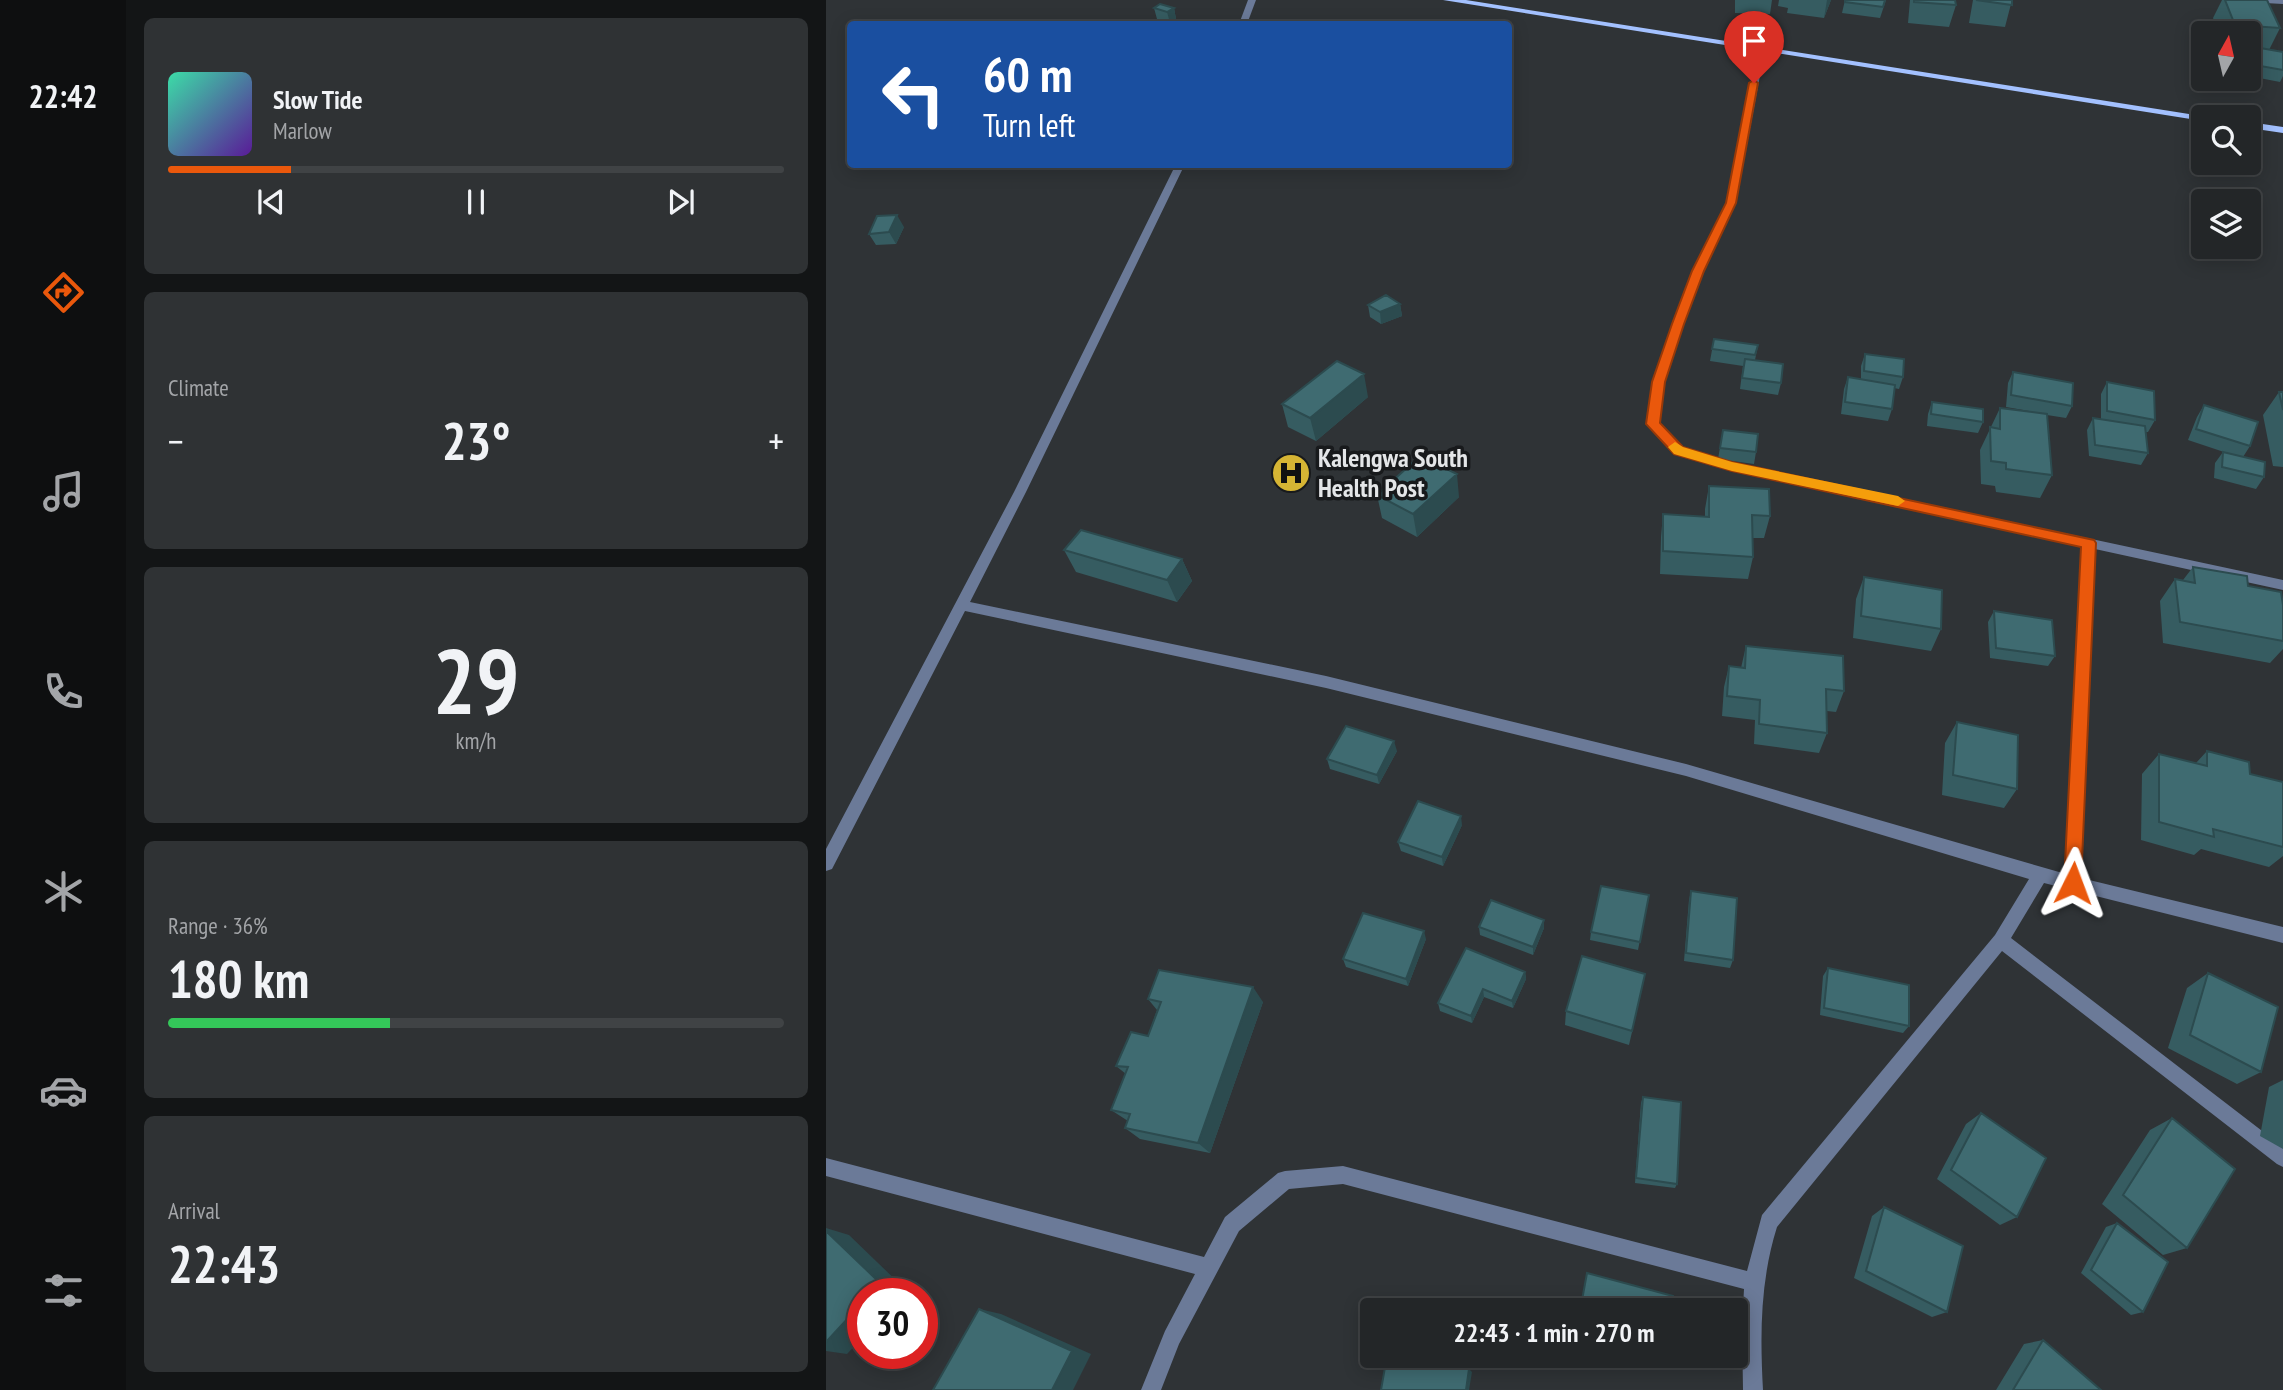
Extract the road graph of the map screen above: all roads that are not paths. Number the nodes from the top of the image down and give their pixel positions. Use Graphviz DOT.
graph roads {
  1 [pos="1252,0"];
  2 [pos="1448,0"];
  3 [pos="2247,0"];
  4 [pos="2283,2"];
  5 [pos="1244,21"];
  6 [pos="1761,49"];
  7 [pos="2191,116"];
  8 [pos="2261,127"];
  9 [pos="2283,130"];
  10 [pos="1179,168"];
  11 [pos="2089,543"];
  12 [pos="2283,585"];
  13 [pos="962,605"];
  14 [pos="826,864"];
  15 [pos="2040,875"];
  16 [pos="2073,883"];
  17 [pos="2283,936"];
  18 [pos="2001,940"];
  19 [pos="2283,1158"];
  20 [pos="826,1167"];
  21 [pos="1207,1267"];
  22 [pos="1753,1282"];
  23 [pos="1151,1390"];
  24 [pos="1753,1390"];
  1 -- 5 [label="street"];
  2 -- 6 [label="main road"];
  3 -- 4 [label="street"];
  6 -- 7 [label="main road"];
  6 -- 11 [label="street"];
  8 -- 9 [label="main road"];
  10 -- 13 [label="street"];
  11 -- 12 [label="street"];
  11 -- 16 [label="street"];
  13 -- 14 [label="street"];
  13 -- 15 [label="street"];
  15 -- 16 [label="street"];
  15 -- 18 [label="street"];
  16 -- 17 [label="street"];
  18 -- 19 [label="street"];
  18 -- 22 [label="street"];
  20 -- 21 [label="street"];
  21 -- 22 [label="street"];
  21 -- 23 [label="street"];
  22 -- 24 [label="street"];
}
